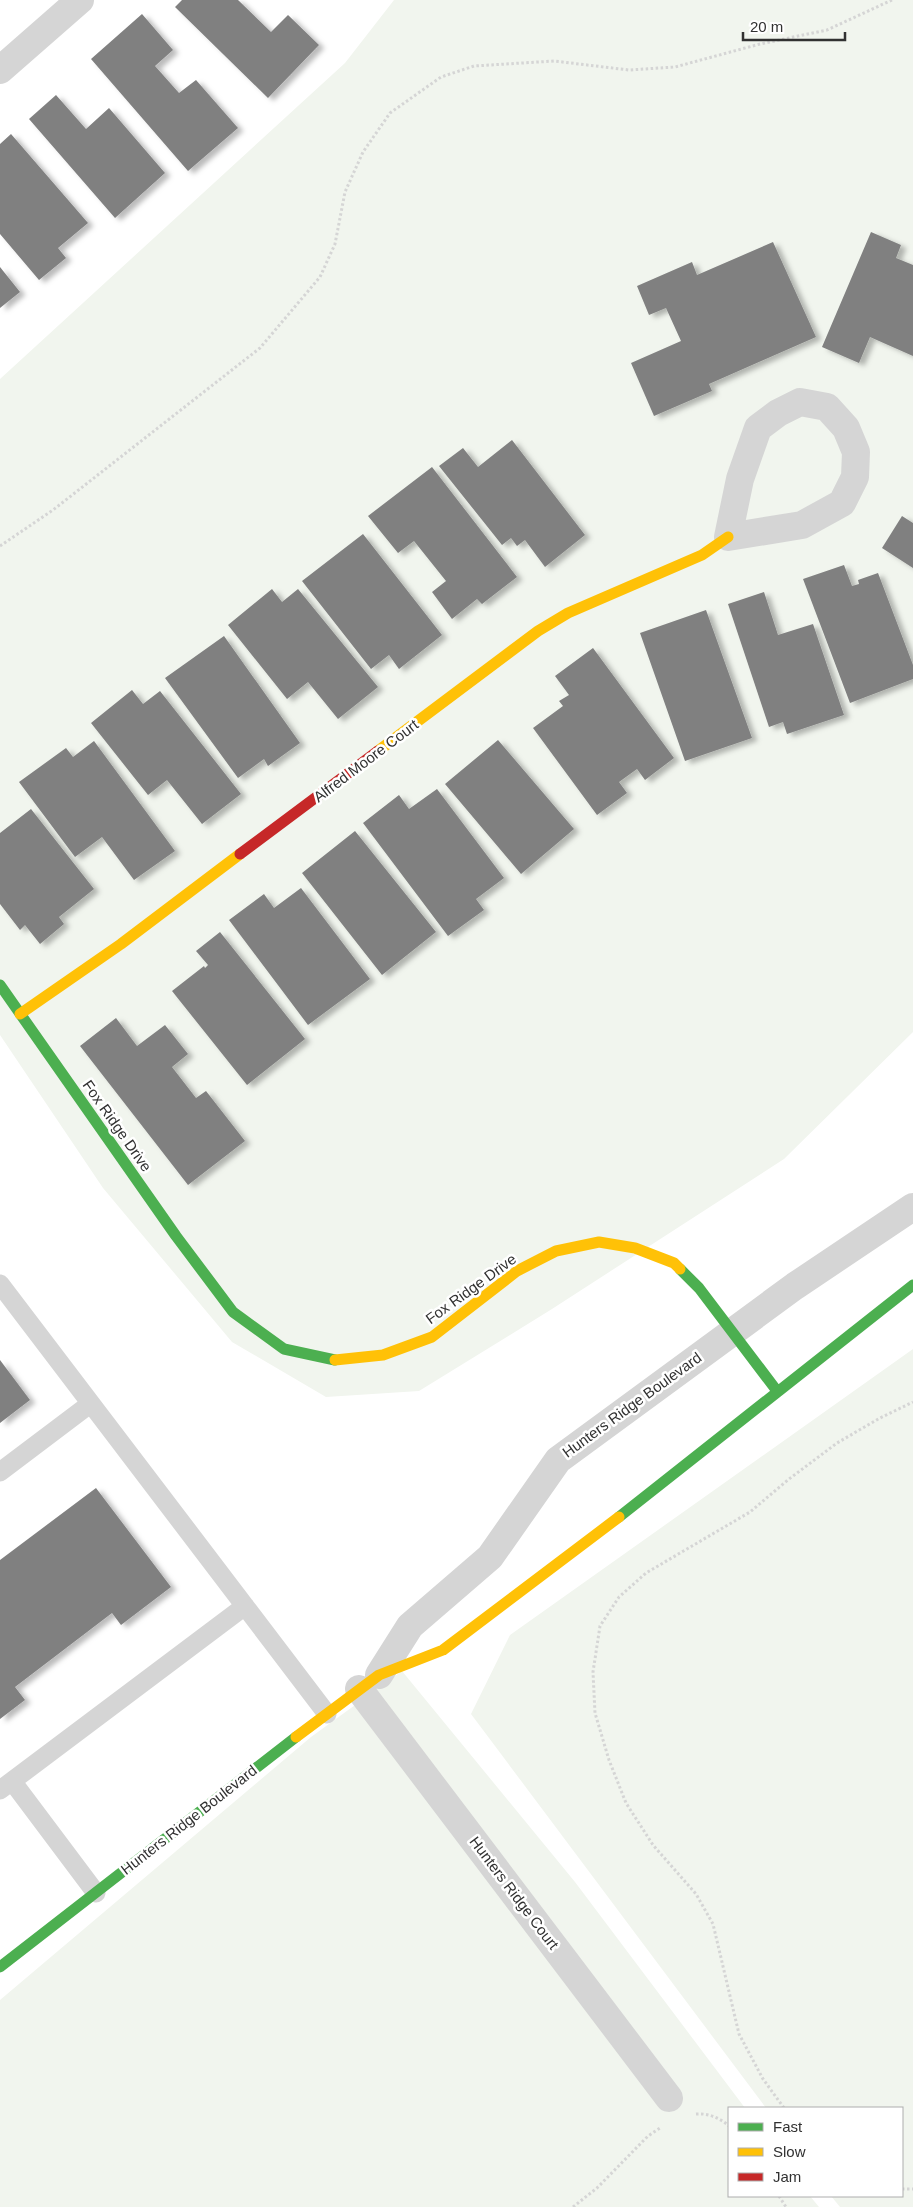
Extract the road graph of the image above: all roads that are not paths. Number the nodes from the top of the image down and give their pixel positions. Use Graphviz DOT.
graph roads {
  1 [pos="80,0"];
  2 [pos="0,70"];
  3 [pos="728,537"];
  4 [pos="0,985"];
  5 [pos="20,1014"];
  6 [pos="913,1207"];
  7 [pos="0,1284"];
  8 [pos="913,1286"];
  9 [pos="732,1332"];
  10 [pos="777,1391"];
  11 [pos="90,1404"];
  12 [pos="0,1472"];
  13 [pos="245,1606"];
  14 [pos="369,1682"];
  15 [pos="327,1714"];
  16 [pos="6,1785"];
  17 [pos="96,1893"];
  18 [pos="0,1967"];
  19 [pos="678,2106"];
  1 -- 2 [label="street"];
  3 -- 3 [label="street, Alfred Moore Court"];
  3 -- 5 [label="street, Alfred Moore Court"];
  4 -- 5 [label="street, Fox Ridge Drive"];
  5 -- 9 [label="street, Fox Ridge Drive"];
  6 -- 9 [label="street, Hunters Ridge Boulevard"];
  7 -- 11 [label="lane"];
  8 -- 10 [label="street, Hunters Ridge Boulevard"];
  9 -- 10 [label="street, Fox Ridge Drive"];
  9 -- 14 [label="street, Hunters Ridge Boulevard"];
  10 -- 14 [label="street, Hunters Ridge Boulevard"];
  11 -- 12 [label="lane"];
  11 -- 13 [label="lane"];
  13 -- 15 [label="lane"];
  13 -- 16 [label="lane"];
  14 -- 15 [label="street, Hunters Ridge Boulevard"];
  14 -- 19 [label="street, Hunters Ridge Court"];
  15 -- 17 [label="street, Hunters Ridge Boulevard"];
  16 -- 17 [label="lane"];
  17 -- 18 [label="street, Hunters Ridge Boulevard"];
}
